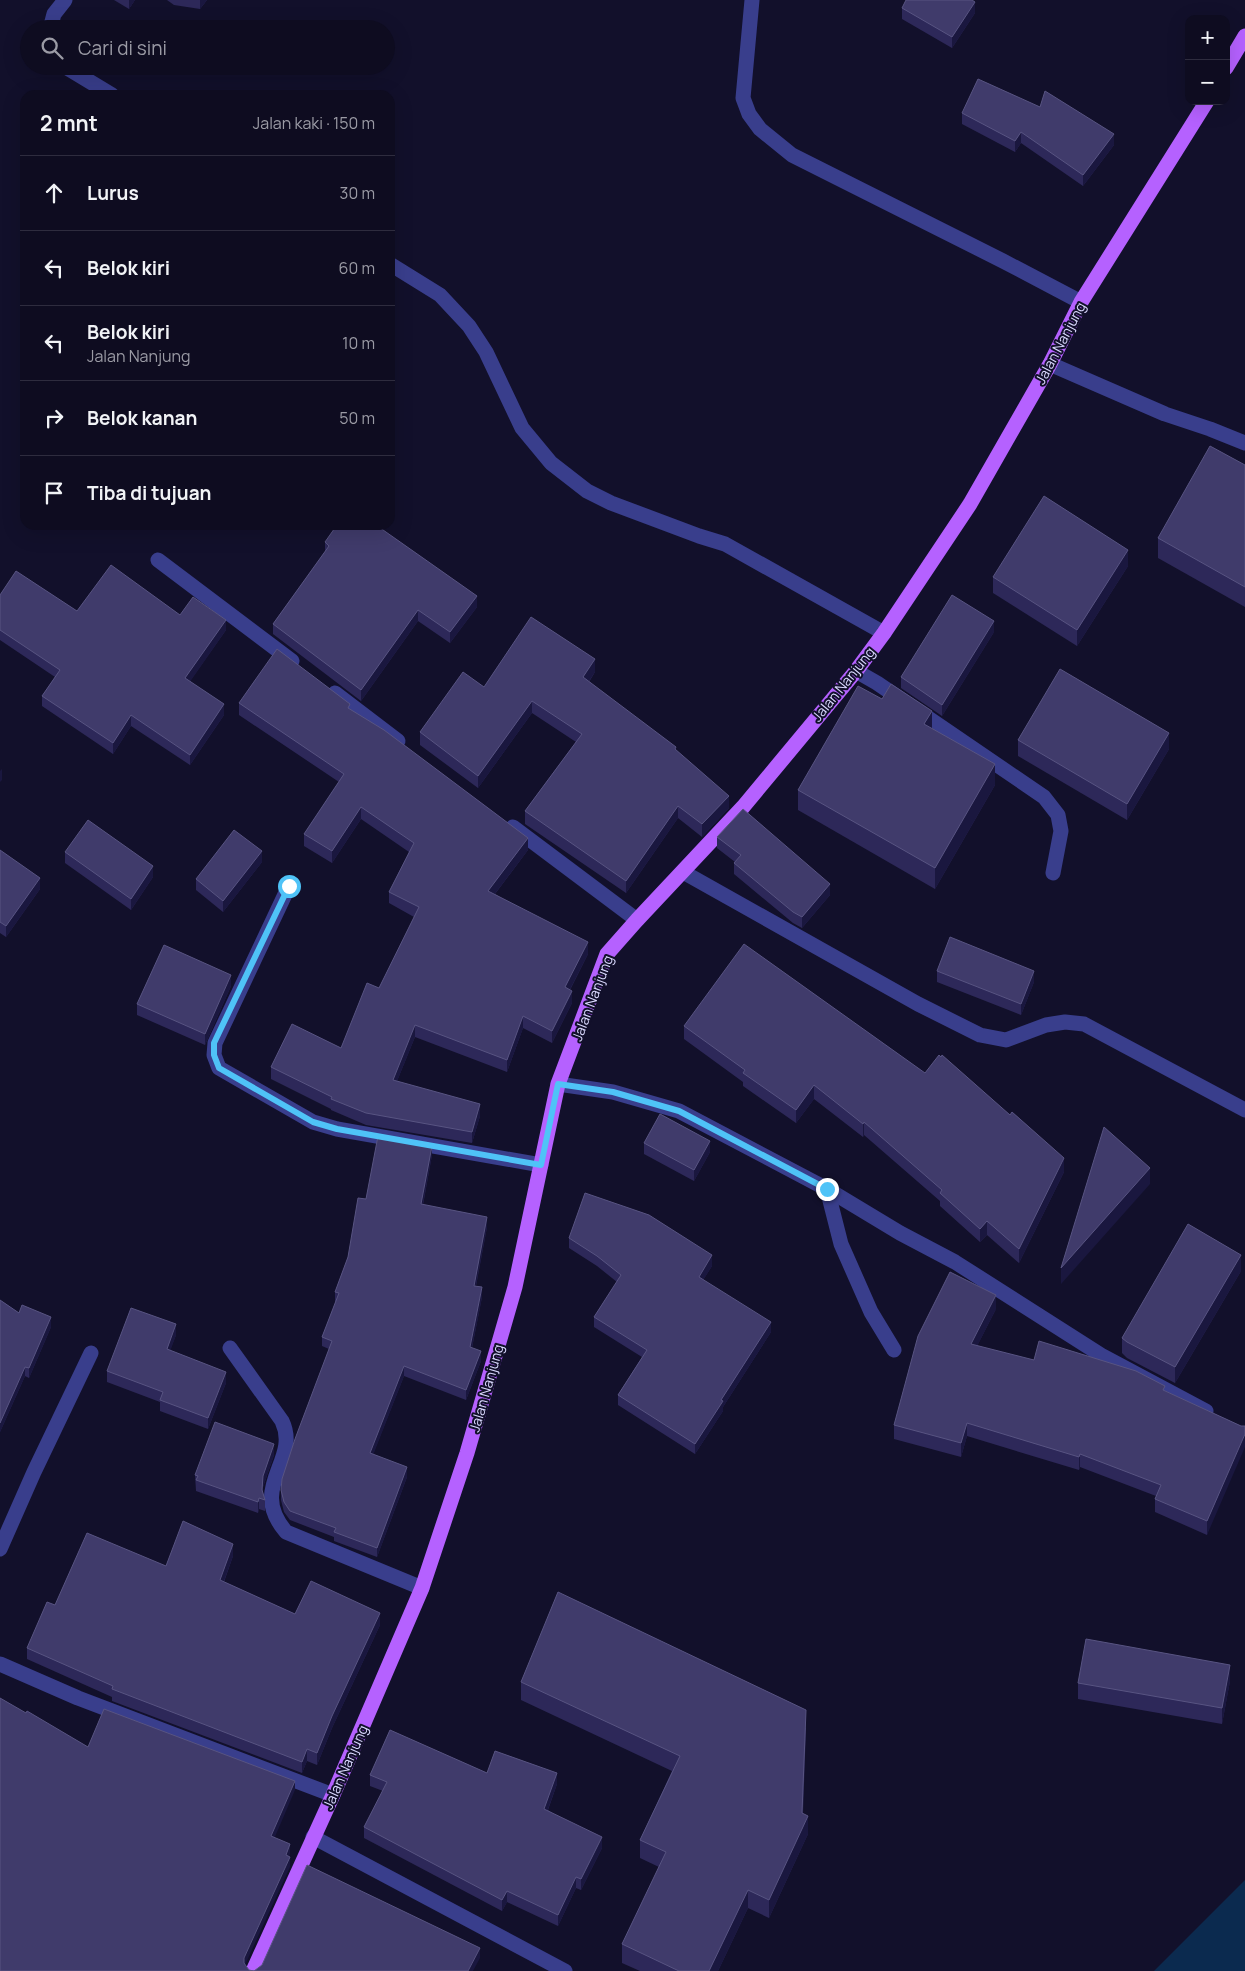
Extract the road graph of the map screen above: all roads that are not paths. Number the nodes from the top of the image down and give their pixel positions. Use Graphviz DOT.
graph roads {
  1 [pos="65,0"];
  2 [pos="752,0"];
  3 [pos="52,20"];
  4 [pos="1245,36"];
  5 [pos="1230,61"];
  6 [pos="79,75"];
  7 [pos="104,90"];
  8 [pos="1205,105"];
  9 [pos="395,267"];
  10 [pos="1082,302"];
  11 [pos="1050,364"];
  12 [pos="1245,443"];
  13 [pos="158,560"];
  14 [pos="884,633"];
  15 [pos="301,668"];
  16 [pos="856,671"];
  17 [pos="325,686"];
  18 [pos="413,752"];
  19 [pos="501,818"];
  20 [pos="683,872"];
  21 [pos="1053,873"];
  22 [pos="289,886"];
  23 [pos="637,920"];
  24 [pos="558,1084"];
  25 [pos="1245,1110"];
  26 [pos="541,1165"];
  27 [pos="827,1189"];
  28 [pos="230,1348"];
  29 [pos="894,1350"];
  30 [pos="91,1353"];
  31 [pos="1220,1418"];
  32 [pos="0,1549"];
  33 [pos="422,1588"];
  34 [pos="0,1664"];
  35 [pos="333,1795"];
  36 [pos="313,1837"];
  37 [pos="253,1971"];
  38 [pos="565,1971"];
  1 -- 3 [label="street"];
  2 -- 10 [label="street"];
  4 -- 5 [label="main road"];
  6 -- 7 [label="street"];
  8 -- 10 [label="main road, Jalan Nanjung"];
  9 -- 14 [label="street"];
  10 -- 11 [label="main road, Jalan Nanjung"];
  11 -- 12 [label="street"];
  11 -- 14 [label="main road, Jalan Nanjung"];
  13 -- 15 [label="street"];
  14 -- 16 [label="main road, Jalan Nanjung"];
  16 -- 20 [label="main road, Jalan Nanjung"];
  16 -- 21 [label="street"];
  17 -- 18 [label="street"];
  19 -- 23 [label="street"];
  20 -- 23 [label="main road, Jalan Nanjung"];
  20 -- 25 [label="street"];
  22 -- 26 [label="street"];
  23 -- 24 [label="main road, Jalan Nanjung"];
  24 -- 26 [label="main road, Jalan Nanjung"];
  24 -- 27 [label="street"];
  26 -- 33 [label="main road, Jalan Nanjung"];
  27 -- 29 [label="street"];
  27 -- 31 [label="street"];
  28 -- 33 [label="street"];
  30 -- 32 [label="street"];
  33 -- 35 [label="main road, Jalan Nanjung"];
  34 -- 35 [label="street"];
  35 -- 36 [label="main road, Jalan Nanjung"];
  36 -- 37 [label="main road, Jalan Nanjung"];
  36 -- 38 [label="street"];
}
